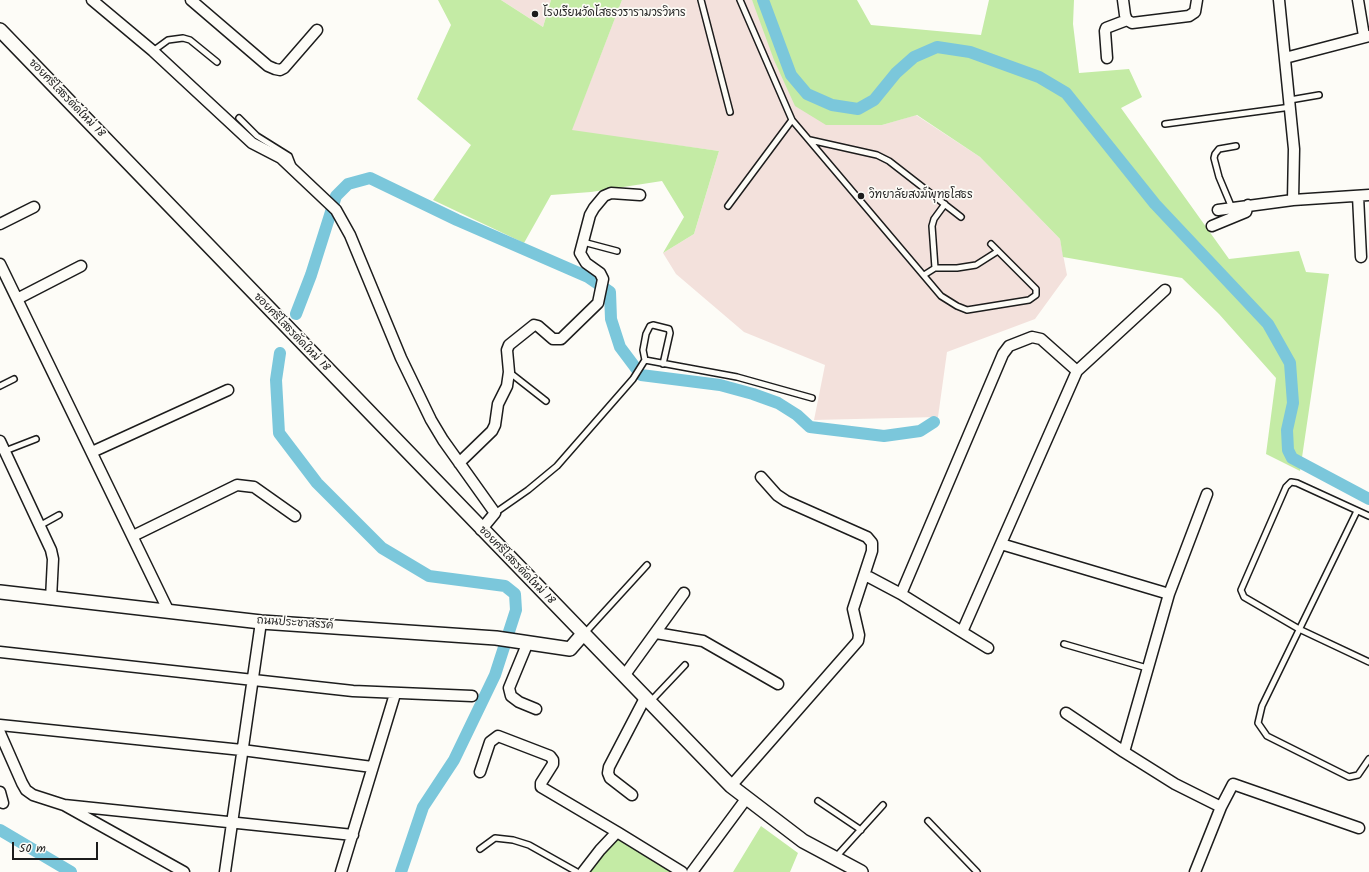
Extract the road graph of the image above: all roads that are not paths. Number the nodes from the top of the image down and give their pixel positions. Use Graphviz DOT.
graph roads {
  1 [pos="92,0"];
  2 [pos="190,0"];
  3 [pos="701,0"];
  4 [pos="740,0"];
  5 [pos="1123,0"];
  6 [pos="1197,0"];
  7 [pos="1279,0"];
  8 [pos="1358,0"];
  9 [pos="1127,20"];
  10 [pos="0,30"];
  11 [pos="317,30"];
  12 [pos="1367,36"];
  13 [pos="153,51"];
  14 [pos="1107,58"];
  15 [pos="1285,58"];
  16 [pos="217,62"];
  17 [pos="1318,95"];
  18 [pos="1290,103"];
  19 [pos="730,112"];
  20 [pos="239,118"];
  21 [pos="792,120"];
  22 [pos="1165,124"];
  23 [pos="810,140"];
  24 [pos="1236,146"];
  25 [pos="295,174"];
  26 [pos="640,195"];
  27 [pos="1369,195"];
  28 [pos="1358,196"];
  29 [pos="1293,200"];
  30 [pos="945,204"];
  31 [pos="1248,205"];
  32 [pos="728,206"];
  33 [pos="34,207"];
  34 [pos="1232,208"];
  35 [pos="1218,210"];
  36 [pos="961,217"];
  37 [pos="0,224"];
  38 [pos="1212,226"];
  39 [pos="583,242"];
  40 [pos="991,244"];
  41 [pos="617,250"];
  42 [pos="998,251"];
  43 [pos="1361,257"];
  44 [pos="0,264"];
  45 [pos="80,266"];
  46 [pos="935,268"];
  47 [pos="924,275"];
  48 [pos="1165,290"];
  49 [pos="17,299"];
  50 [pos="645,360"];
  51 [pos="664,364"];
  52 [pos="509,372"];
  53 [pos="1077,372"];
  54 [pos="14,379"];
  55 [pos="0,386"];
  56 [pos="228,390"];
  57 [pos="812,398"];
  58 [pos="546,401"];
  59 [pos="36,438"];
  60 [pos="0,441"];
  61 [pos="5,451"];
  62 [pos="92,452"];
  63 [pos="459,462"];
  64 [pos="761,477"];
  65 [pos="1207,494"];
  66 [pos="1357,511"];
  67 [pos="495,513"];
  68 [pos="59,515"];
  69 [pos="294,516"];
  70 [pos="1369,516"];
  71 [pos="40,525"];
  72 [pos="481,530"];
  73 [pos="133,536"];
  74 [pos="1001,544"];
  75 [pos="647,565"];
  76 [pos="868,577"];
  77 [pos="0,592"];
  78 [pos="684,593"];
  79 [pos="901,594"];
  80 [pos="1169,594"];
  81 [pos="51,599"];
  82 [pos="169,612"];
  83 [pos="261,622"];
  84 [pos="1299,629"];
  85 [pos="962,632"];
  86 [pos="656,633"];
  87 [pos="583,634"];
  88 [pos="524,642"];
  89 [pos="1064,644"];
  90 [pos="988,648"];
  91 [pos="0,652"];
  92 [pos="1369,662"];
  93 [pos="685,665"];
  94 [pos="1147,668"];
  95 [pos="624,676"];
  96 [pos="252,679"];
  97 [pos="778,684"];
  98 [pos="395,694"];
  99 [pos="472,696"];
  100 [pos="647,700"];
  101 [pos="536,709"];
  102 [pos="1066,713"];
  103 [pos="0,725"];
  104 [pos="0,732"];
  105 [pos="242,750"];
  106 [pos="1124,752"];
  107 [pos="1369,759"];
  108 [pos="372,767"];
  109 [pos="480,772"];
  110 [pos="731,786"];
  111 [pos="0,792"];
  112 [pos="632,795"];
  113 [pos="746,799"];
  114 [pos="818,801"];
  115 [pos="3,803"];
  116 [pos="64,805"];
  117 [pos="883,805"];
  118 [pos="1221,807"];
  119 [pos="928,821"];
  120 [pos="231,822"];
  121 [pos="1359,828"];
  122 [pos="861,830"];
  123 [pos="617,832"];
  124 [pos="353,835"];
  125 [pos="480,849"];
  126 [pos="835,859"];
  127 [pos="856,871"];
  128 [pos="184,872"];
  129 [pos="225,872"];
  130 [pos="341,872"];
  131 [pos="577,872"];
  132 [pos="583,872"];
  133 [pos="682,872"];
  134 [pos="692,872"];
  135 [pos="977,872"];
  136 [pos="1195,872"];
  1 -- 13 [label="street"];
  2 -- 11 [label="street"];
  3 -- 19 [label="lane"];
  4 -- 21 [label="lane"];
  5 -- 9 [label="street"];
  6 -- 9 [label="street"];
  7 -- 15 [label="street"];
  8 -- 12 [label="street"];
  9 -- 14 [label="street"];
  10 -- 72 [label="street, ซอยศรีโสธรตัดใหม่ 18"];
  12 -- 15 [label="street"];
  13 -- 16 [label="lane"];
  13 -- 25 [label="street"];
  15 -- 18 [label="street"];
  17 -- 18 [label="lane"];
  18 -- 22 [label="lane"];
  18 -- 29 [label="street"];
  20 -- 25 [label="lane"];
  21 -- 23 [label="lane"];
  21 -- 32 [label="lane"];
  23 -- 30 [label="lane"];
  23 -- 47 [label="lane"];
  24 -- 34 [label="lane"];
  25 -- 63 [label="street"];
  26 -- 39 [label="street"];
  27 -- 28 [label="street"];
  28 -- 29 [label="street"];
  28 -- 43 [label="street"];
  29 -- 31 [label="street"];
  30 -- 36 [label="lane"];
  30 -- 46 [label="lane"];
  31 -- 34 [label="street"];
  31 -- 38 [label="street"];
  33 -- 37 [label="street"];
  34 -- 35 [label="street"];
  39 -- 41 [label="lane"];
  39 -- 52 [label="street"];
  40 -- 42 [label="lane"];
  42 -- 46 [label="lane"];
  42 -- 47 [label="lane"];
  44 -- 49 [label="street"];
  45 -- 49 [label="street"];
  46 -- 47 [label="lane"];
  48 -- 53 [label="street"];
  49 -- 62 [label="street"];
  50 -- 51 [label="lane"];
  50 -- 51 [label="lane"];
  50 -- 67 [label="lane"];
  51 -- 57 [label="lane"];
  52 -- 58 [label="lane"];
  52 -- 63 [label="street"];
  53 -- 74 [label="street"];
  53 -- 79 [label="street"];
  54 -- 55 [label="lane"];
  56 -- 62 [label="street"];
  59 -- 61 [label="lane"];
  60 -- 61 [label="street"];
  61 -- 71 [label="street"];
  62 -- 73 [label="street"];
  63 -- 67 [label="street"];
  64 -- 110 [label="street"];
  65 -- 80 [label="street"];
  66 -- 70 [label="lane"];
  66 -- 84 [label="lane"];
  66 -- 84 [label="lane"];
  67 -- 72 [label="street"];
  68 -- 71 [label="lane"];
  69 -- 73 [label="street"];
  71 -- 81 [label="street"];
  72 -- 87 [label="street, ซอยศรีโสธรตัดใหม่ 18"];
  73 -- 82 [label="street"];
  74 -- 80 [label="street"];
  74 -- 85 [label="street"];
  75 -- 87 [label="lane"];
  76 -- 79 [label="street"];
  77 -- 81 [label="street, ถนนประชาสรรค์"];
  78 -- 86 [label="street"];
  79 -- 85 [label="street"];
  80 -- 94 [label="street"];
  81 -- 82 [label="street, ถนนประชาสรรค์"];
  82 -- 83 [label="street, ถนนประชาสรรค์"];
  83 -- 88 [label="street, ถนนประชาสรรค์"];
  83 -- 96 [label="street"];
  84 -- 92 [label="lane"];
  84 -- 107 [label="lane"];
  85 -- 90 [label="street"];
  86 -- 95 [label="street"];
  86 -- 97 [label="street"];
  87 -- 88 [label="street, ถนนประชาสรรค์"];
  87 -- 95 [label="street, ซอยศรีโสธรตัดใหม่ 18"];
  88 -- 101 [label="street"];
  89 -- 94 [label="lane"];
  91 -- 96 [label="street"];
  93 -- 100 [label="lane"];
  94 -- 106 [label="street"];
  95 -- 100 [label="street, ซอยศรีโสธรตัดใหม่ 18"];
  96 -- 98 [label="street"];
  96 -- 105 [label="street"];
  98 -- 99 [label="street"];
  98 -- 108 [label="street"];
  100 -- 110 [label="street, ซอยศรีโสธรตัดใหม่ 18"];
  100 -- 112 [label="street"];
  102 -- 106 [label="street"];
  103 -- 105 [label="street"];
  104 -- 116 [label="street"];
  105 -- 108 [label="street"];
  105 -- 120 [label="street"];
  106 -- 118 [label="street"];
  108 -- 124 [label="street"];
  109 -- 123 [label="street"];
  110 -- 113 [label="street, ซอยศรีโสธรตัดใหม่ 18"];
  111 -- 115 [label="street"];
  113 -- 126 [label="street, ซอยศรีโสธรตัดใหม่ 18"];
  113 -- 134 [label="street"];
  114 -- 122 [label="lane"];
  116 -- 120 [label="street"];
  116 -- 128 [label="street"];
  117 -- 122 [label="lane"];
  118 -- 121 [label="street"];
  118 -- 136 [label="street"];
  119 -- 135 [label="lane"];
  120 -- 124 [label="street"];
  120 -- 129 [label="street"];
  122 -- 126 [label="lane"];
  123 -- 132 [label="street"];
  123 -- 133 [label="street"];
  124 -- 130 [label="street"];
  125 -- 131 [label="lane"];
  126 -- 127 [label="street, ซอยศรีโสธรตัดใหม่ 18"];
}
